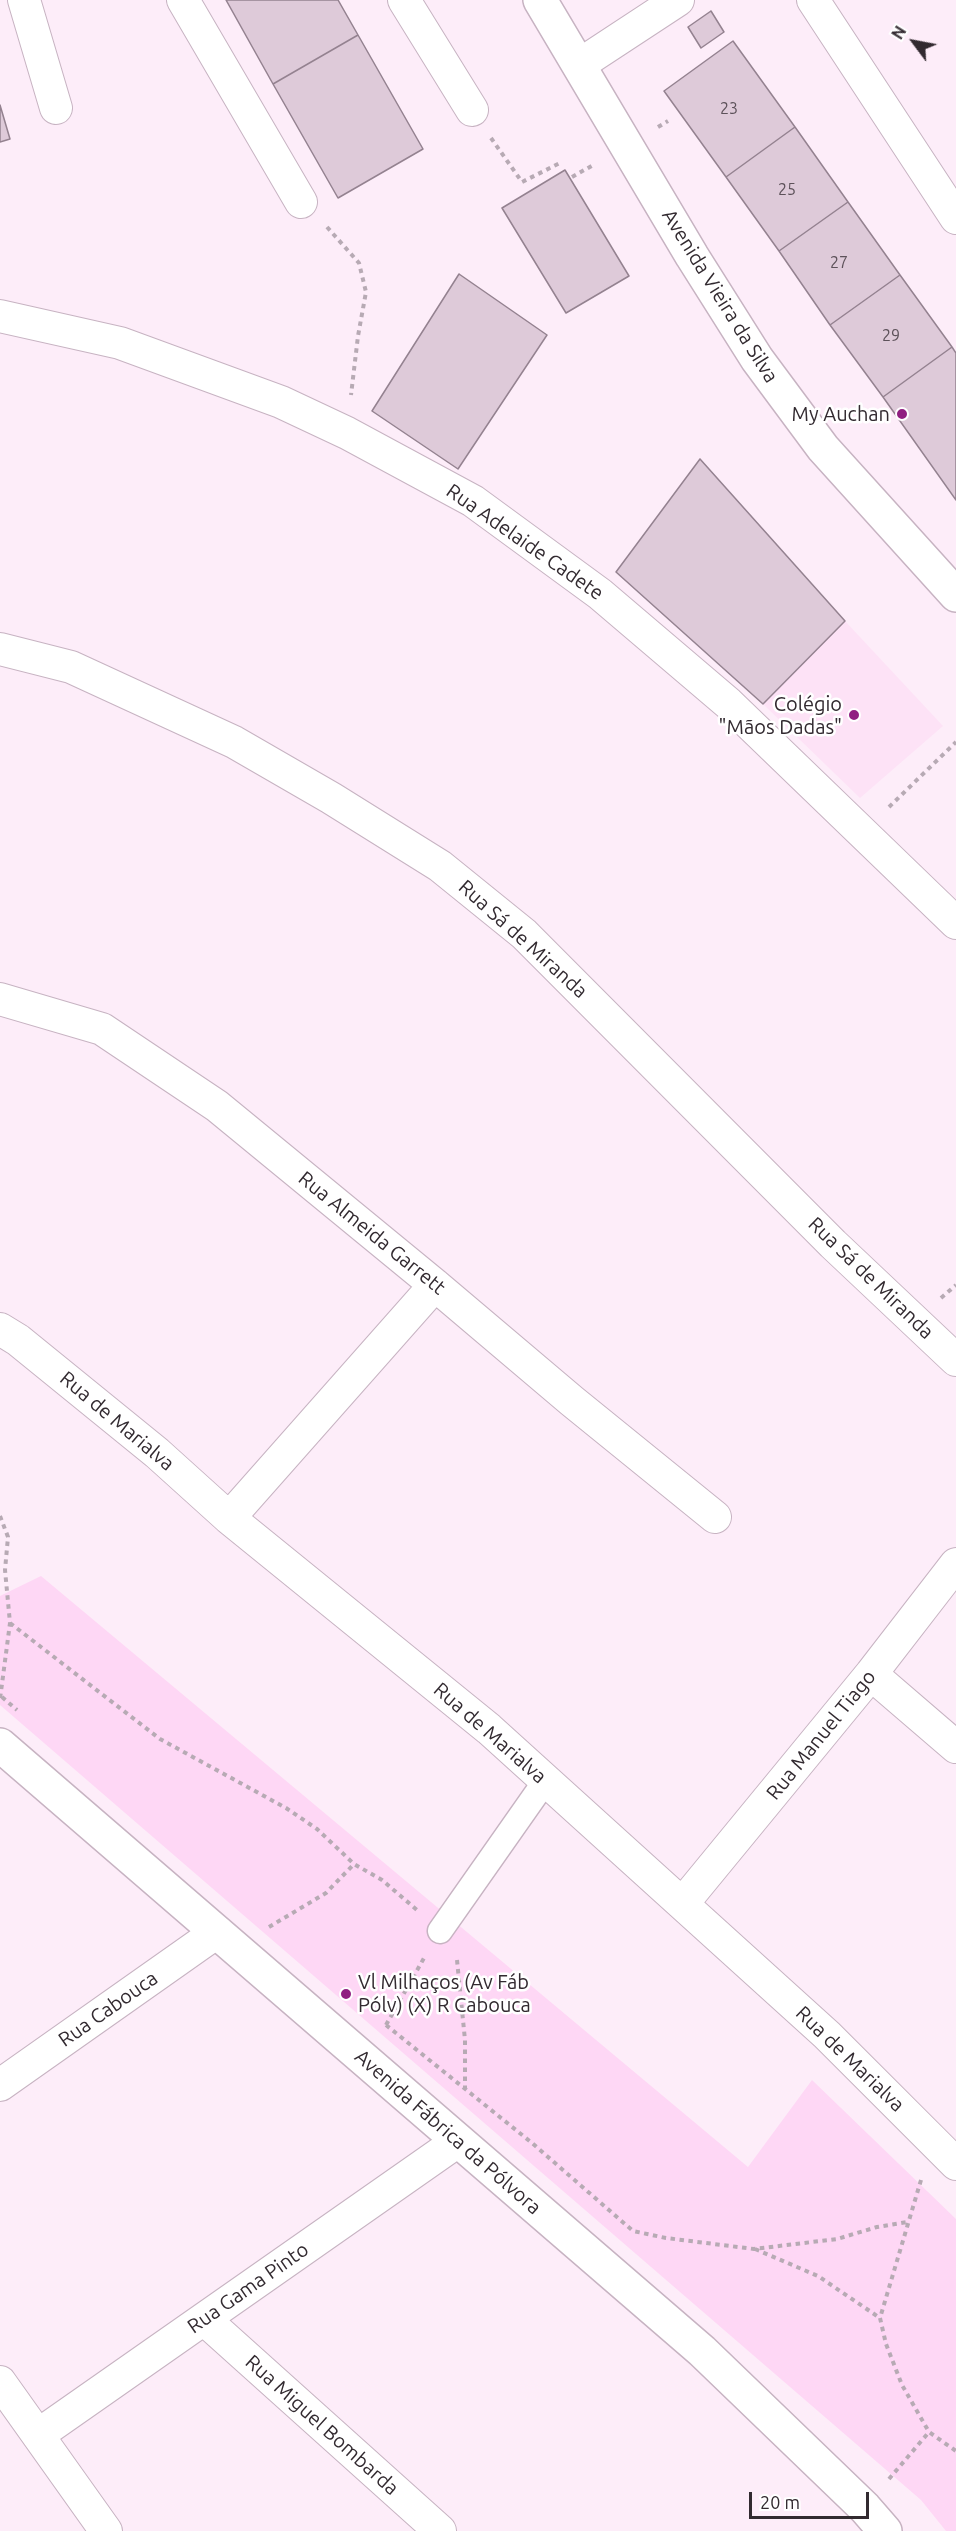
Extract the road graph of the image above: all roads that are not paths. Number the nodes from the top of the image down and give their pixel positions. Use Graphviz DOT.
graph roads {
  1 [pos="24,0"];
  2 [pos="183,0"];
  3 [pos="404,0"];
  4 [pos="540,0"];
  5 [pos="678,0"];
  6 [pos="813,0"];
  7 [pos="579,65"];
  8 [pos="56,108"];
  9 [pos="472,110"];
  10 [pos="301,201"];
  11 [pos="956,218"];
  12 [pos="0,316"];
  13 [pos="956,595"];
  14 [pos="0,649"];
  15 [pos="956,923"];
  16 [pos="0,999"];
  17 [pos="435,1285"];
  18 [pos="0,1329"];
  19 [pos="956,1360"];
  20 [pos="715,1517"];
  21 [pos="229,1518"];
  22 [pos="956,1564"];
  23 [pos="871,1674"];
  24 [pos="0,1745"];
  25 [pos="956,1747"];
  26 [pos="546,1780"];
  27 [pos="683,1903"];
  28 [pos="440,1931"];
  29 [pos="217,1932"];
  30 [pos="0,2085"];
  31 [pos="458,2141"];
  32 [pos="950,2158"];
  33 [pos="204,2319"];
  34 [pos="0,2382"];
  35 [pos="38,2435"];
  36 [pos="875,2519"];
  37 [pos="106,2531"];
  38 [pos="440,2531"];
  1 -- 8 [label="street"];
  2 -- 10 [label="street"];
  3 -- 9 [label="street"];
  4 -- 7 [label="street, Avenida Vieira da Silva"];
  5 -- 7 [label="street"];
  6 -- 11 [label="street"];
  7 -- 13 [label="street, Avenida Vieira da Silva"];
  12 -- 15 [label="street, Rua Adelaide Cadete"];
  14 -- 19 [label="street, Rua Sá de Miranda"];
  16 -- 17 [label="street, Rua Almeida Garrett"];
  17 -- 20 [label="street, Rua Almeida Garrett"];
  17 -- 21 [label="street"];
  18 -- 21 [label="street, Rua de Marialva"];
  21 -- 26 [label="street, Rua de Marialva"];
  22 -- 23 [label="street, Rua Manuel Tiago"];
  23 -- 25 [label="street"];
  23 -- 27 [label="street, Rua Manuel Tiago"];
  24 -- 29 [label="street, Avenida Fábrica da Pólvora"];
  26 -- 27 [label="street, Rua de Marialva"];
  26 -- 28 [label="street"];
  27 -- 32 [label="street, Rua de Marialva"];
  29 -- 30 [label="street, Rua Cabouca"];
  29 -- 31 [label="street, Avenida Fábrica da Pólvora"];
  31 -- 33 [label="street, Rua Gama Pinto"];
  31 -- 36 [label="street, Avenida Fábrica da Pólvora"];
  33 -- 35 [label="street, Rua Gama Pinto"];
  33 -- 38 [label="street, Rua Miguel Bombarda"];
  34 -- 35 [label="street"];
  35 -- 37 [label="street"];
}
